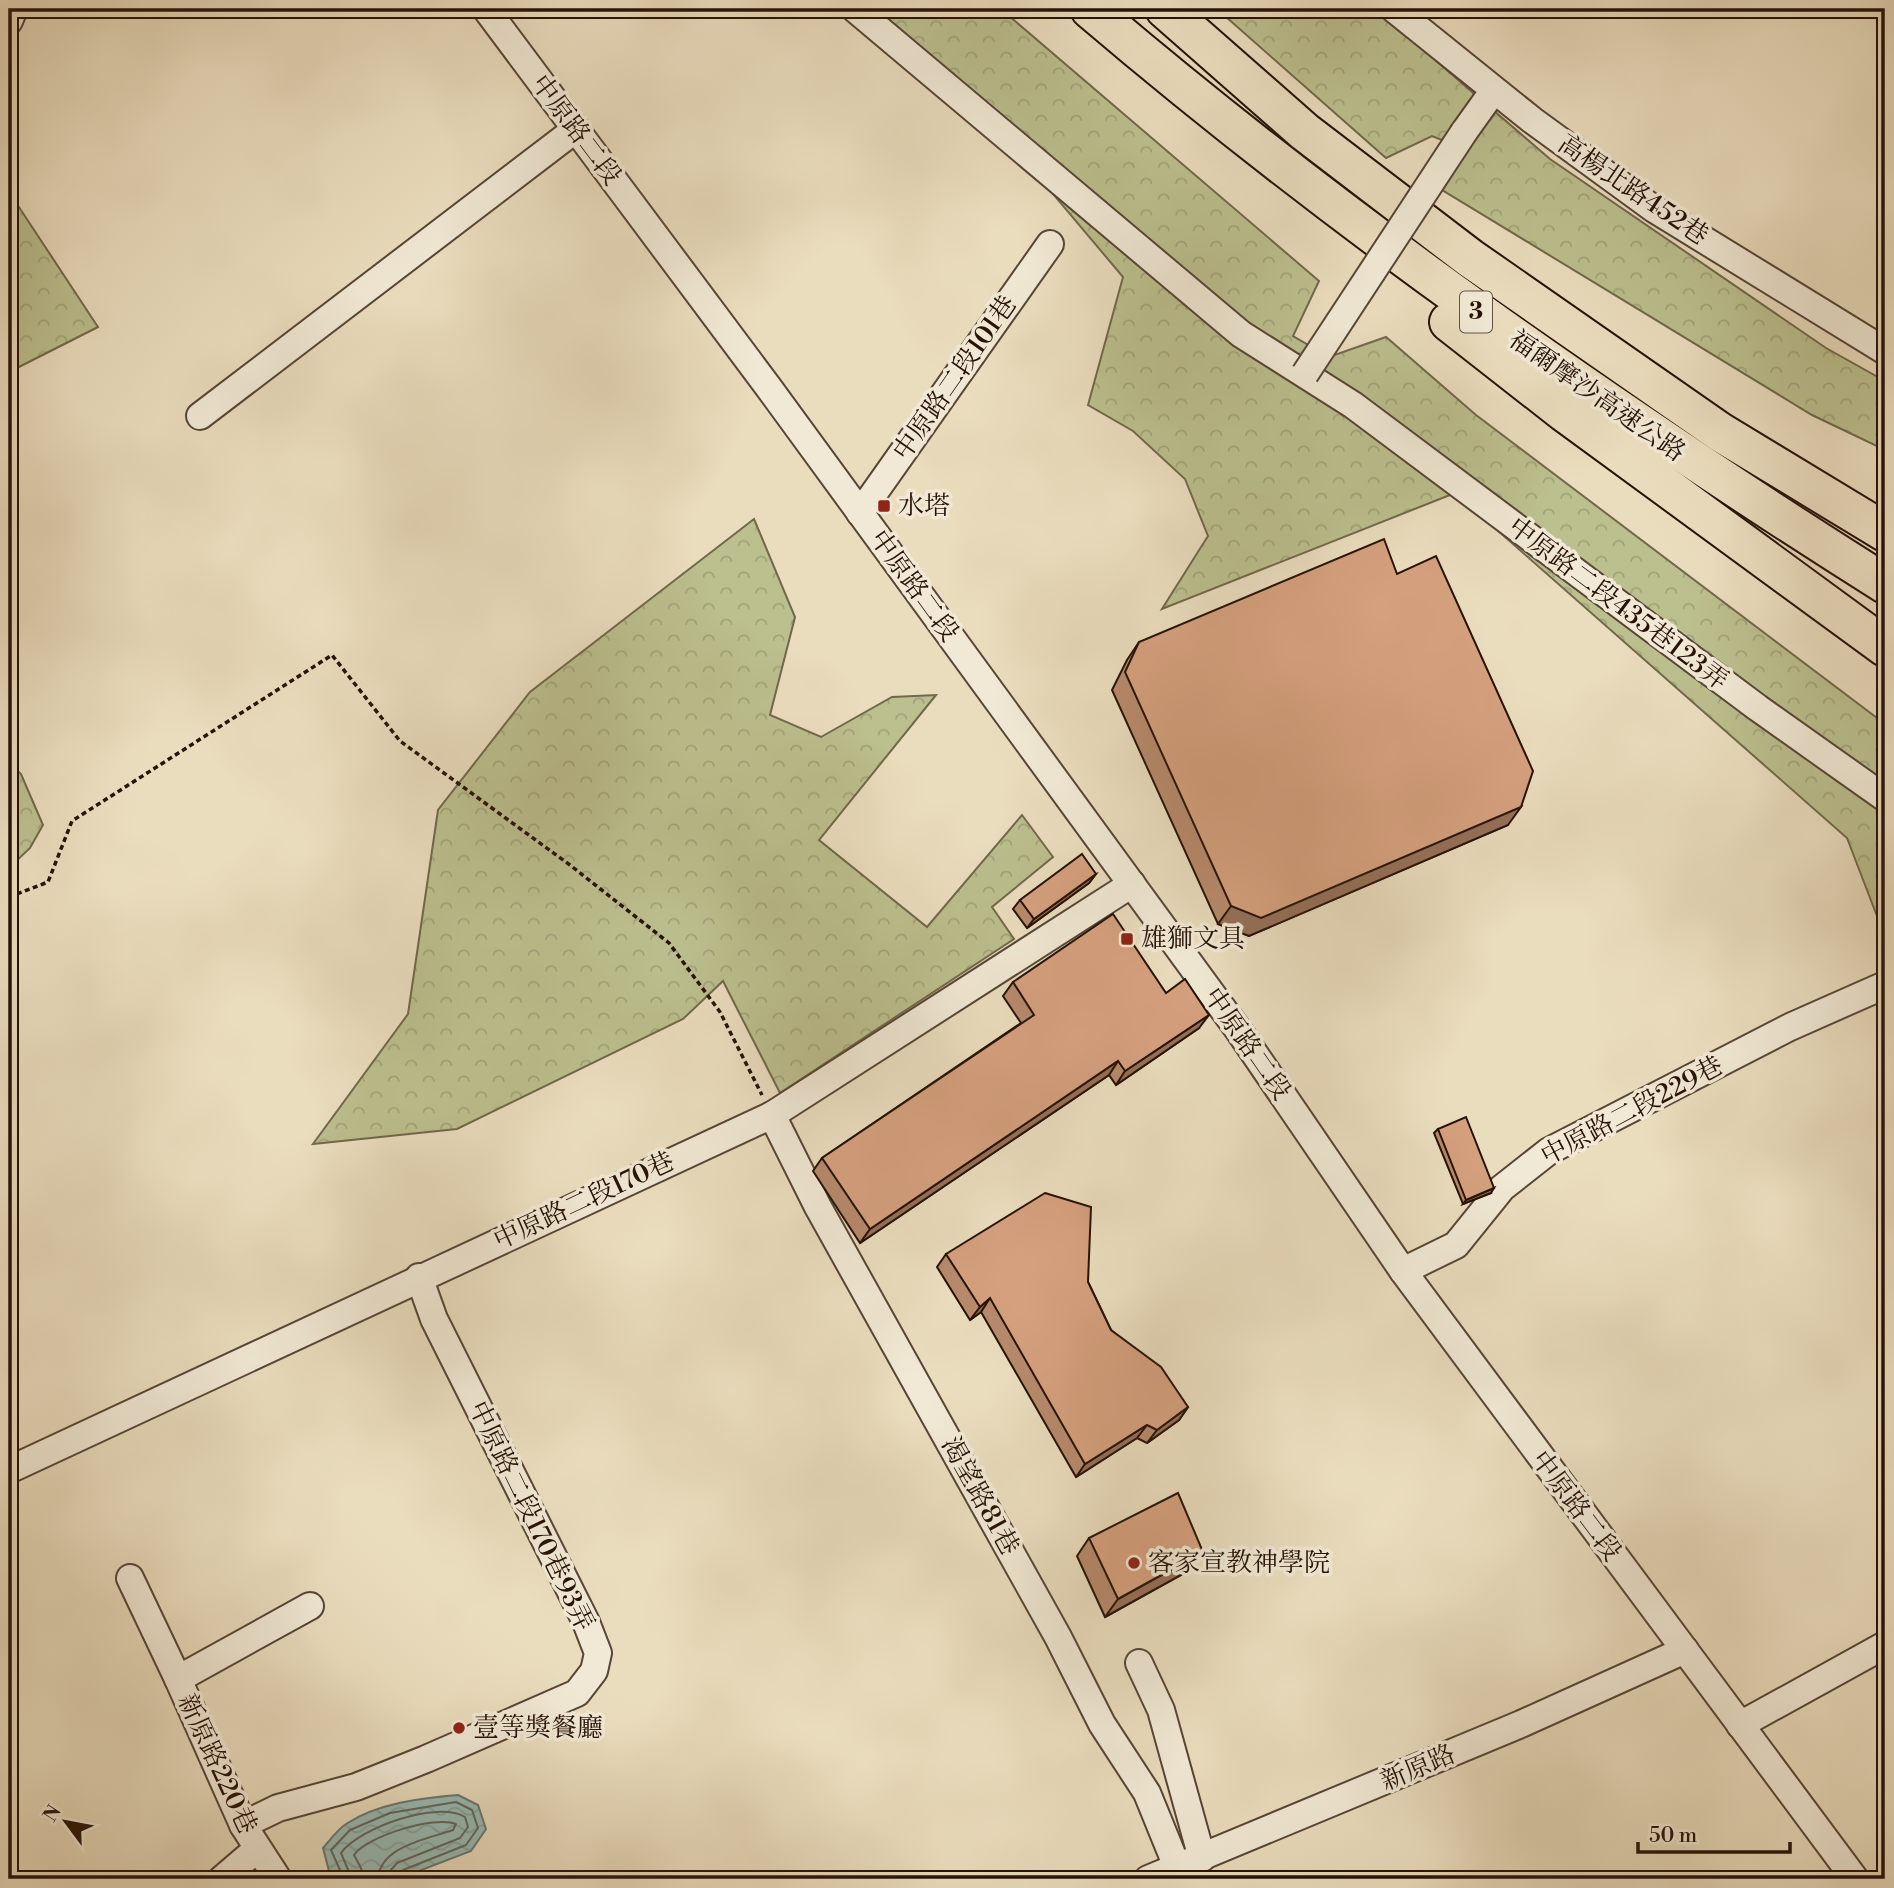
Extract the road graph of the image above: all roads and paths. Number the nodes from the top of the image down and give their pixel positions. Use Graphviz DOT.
graph roads {
  1 [pos="14,9"];
  2 [pos="486,9"];
  3 [pos="855,9"];
  4 [pos="1090,9"];
  5 [pos="1165,9"];
  6 [pos="1394,9"];
  7 [pos="9,21"];
  8 [pos="1168,75"];
  9 [pos="1494,90"];
  10 [pos="576,129"];
  11 [pos="1050,244"];
  12 [pos="1885,351"];
  13 [pos="1305,374"];
  14 [pos="200,416"];
  15 [pos="860,513"];
  16 [pos="1885,532"];
  17 [pos="1885,583"];
  18 [pos="1834,608"];
  19 [pos="1885,639"];
  20 [pos="1885,647"];
  21 [pos="1885,798"];
  22 [pos="1132,884"];
  23 [pos="9,897"];
  24 [pos="1885,985"];
  25 [pos="772,1115"];
  26 [pos="1404,1271"];
  27 [pos="419,1277"];
  28 [pos="9,1470"];
  29 [pos="130,1578"];
  30 [pos="310,1606"];
  31 [pos="1885,1645"];
  32 [pos="1685,1650"];
  33 [pos="1139,1663"];
  34 [pos="177,1679"];
  35 [pos="1740,1725"];
  36 [pos="243,1825"];
  37 [pos="257,1849"];
  38 [pos="1188,1869"];
  39 [pos="222,1879"];
  40 [pos="278,1879"];
  41 [pos="1148,1879"];
  42 [pos="1855,1879"];
  1 -- 7 [label="street"];
  2 -- 10 [label="street, 中原路二段"];
  3 -- 13 [label="street, 中原路二段435巷123弄"];
  4 -- 8 [label="highway, 福爾摩沙高速公路 / 3"];
  5 -- 16 [label="highway, 福爾摩沙高速公路 / 3"];
  6 -- 9 [label="street, 高楊北路452巷"];
  8 -- 17 [label="highway, 福爾摩沙高速公路 / 3"];
  8 -- 18 [label="highway"];
  9 -- 12 [label="street, 高楊北路452巷"];
  9 -- 13 [label="street, bridge"];
  10 -- 14 [label="street"];
  10 -- 15 [label="street, 中原路二段"];
  11 -- 15 [label="street, 中原路二段101巷"];
  13 -- 21 [label="street, 中原路二段435巷123弄"];
  15 -- 22 [label="street, 中原路二段"];
  18 -- 19 [label="highway"];
  18 -- 20 [label="highway"];
  22 -- 25 [label="street, 中原路二段170巷"];
  22 -- 26 [label="street, 中原路二段"];
  23 -- 25 [label="path"];
  24 -- 26 [label="street, 中原路二段229巷"];
  25 -- 27 [label="street, 中原路二段170巷"];
  25 -- 38 [label="street, 渴望路81巷"];
  26 -- 32 [label="street, 中原路二段"];
  27 -- 28 [label="street, 中原路二段170巷"];
  27 -- 36 [label="street, 中原路二段170巷93弄"];
  29 -- 34 [label="street, 新原路220巷"];
  30 -- 34 [label="street, 新原路220巷"];
  31 -- 35 [label="street"];
  32 -- 35 [label="street, 中原路二段"];
  32 -- 38 [label="street, 新原路"];
  33 -- 38 [label="street"];
  34 -- 36 [label="street, 新原路220巷"];
  35 -- 42 [label="street, 中原路二段"];
  36 -- 37 [label="street, 新原路220巷"];
  37 -- 39 [label="street, 新原路220巷"];
  37 -- 40 [label="street, 新原路220巷"];
  38 -- 41 [label="street, 新原路"];
}
